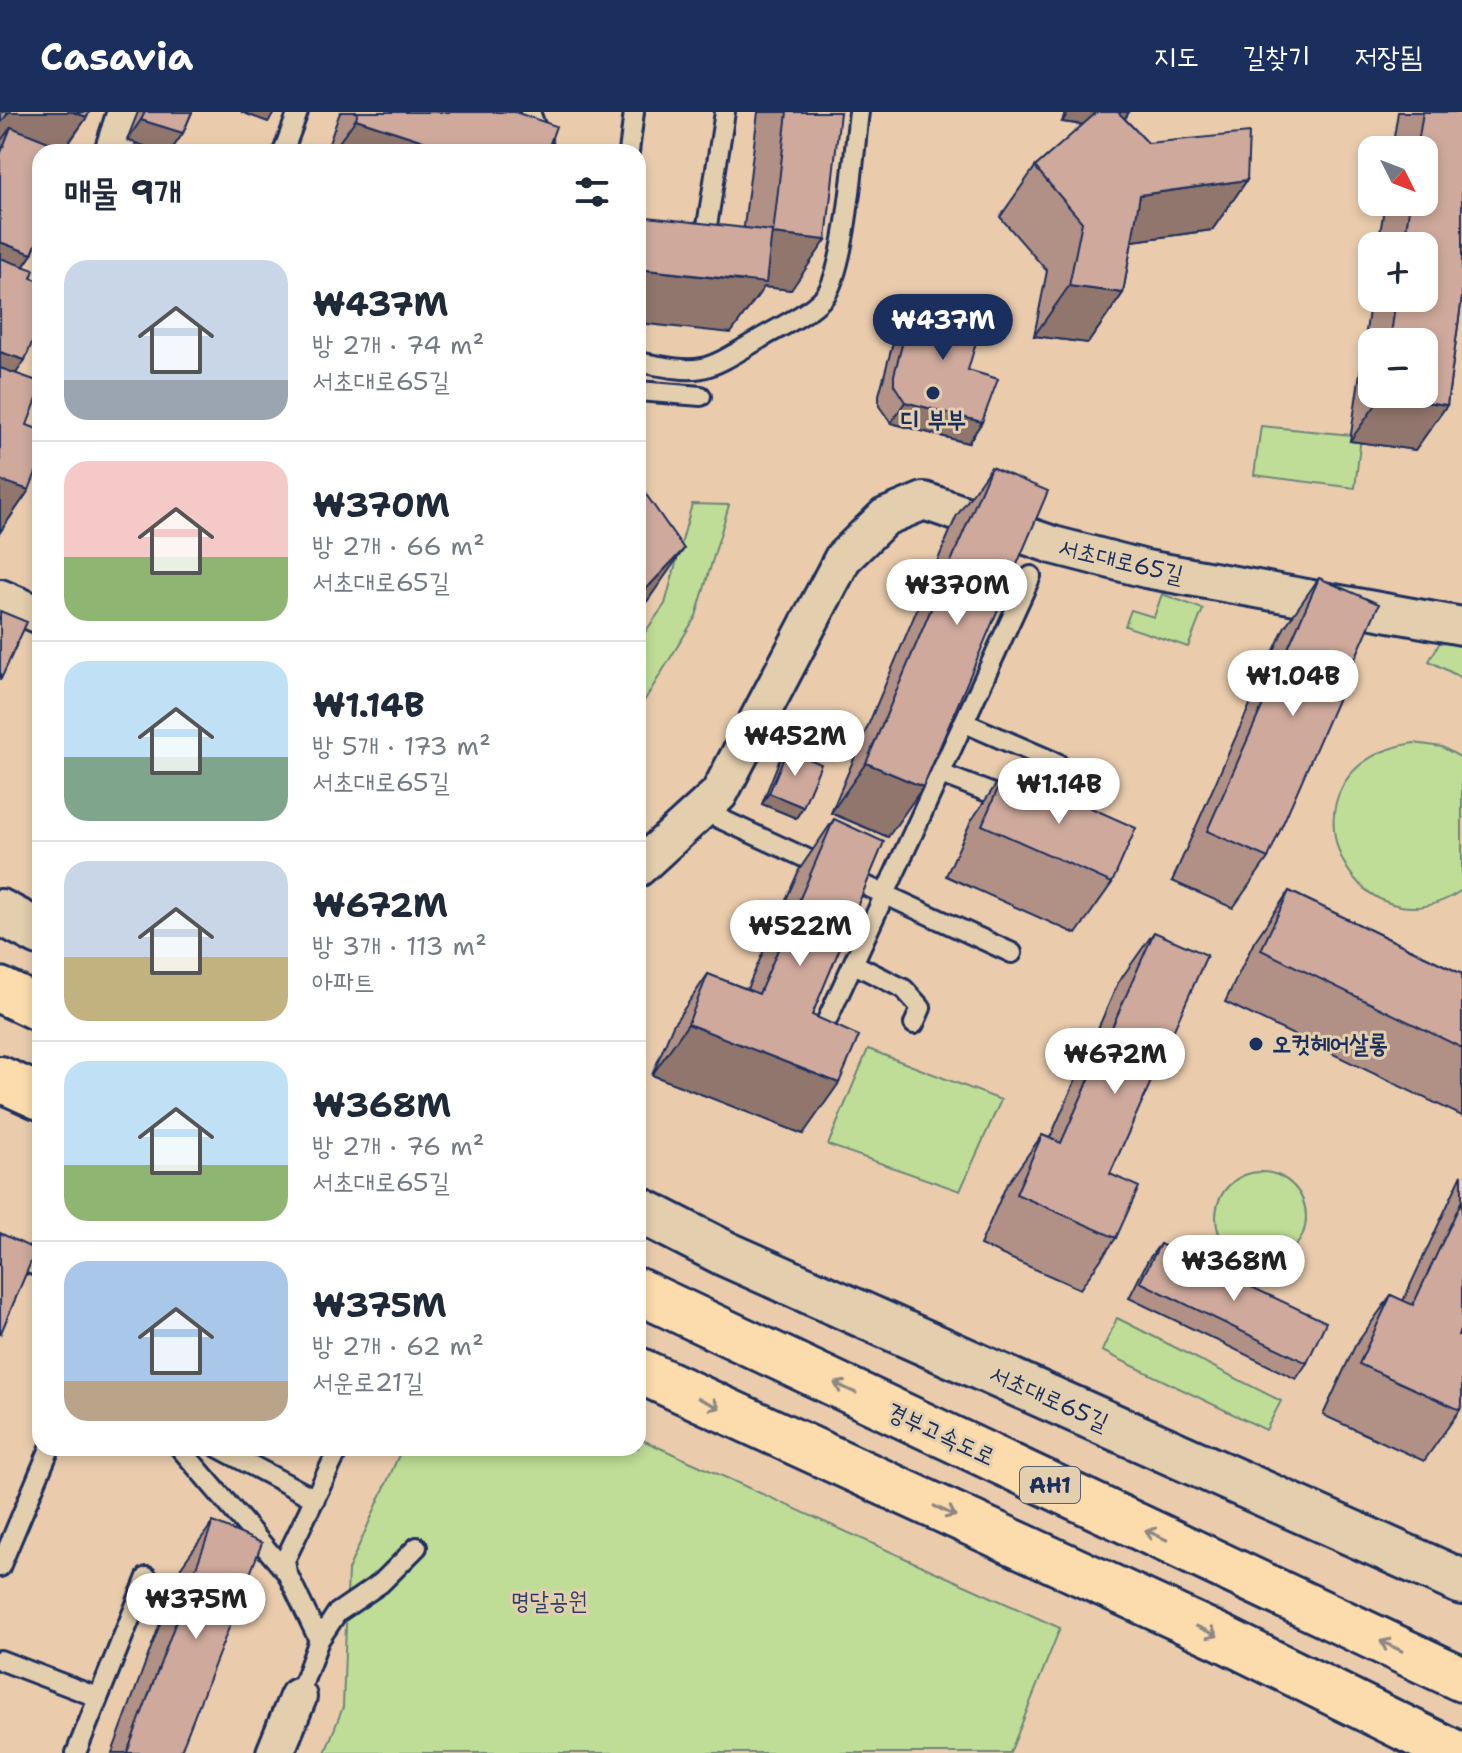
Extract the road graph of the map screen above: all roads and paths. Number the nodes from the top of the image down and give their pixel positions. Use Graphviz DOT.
graph roads {
  1 [pos="126,112"];
  2 [pos="298,112"];
  3 [pos="634,112"];
  4 [pos="725,112"];
  5 [pos="859,112"];
  6 [pos="535,115"];
  7 [pos="516,137"];
  8 [pos="116,144"];
  9 [pos="286,144"];
  10 [pos="532,144"];
  11 [pos="543,144"];
  12 [pos="630,144"];
  13 [pos="666,236"];
  14 [pos="646,363"];
  15 [pos="646,392"];
  16 [pos="701,396"];
  17 [pos="1031,576"];
  18 [pos="0,598"];
  19 [pos="32,612"];
  20 [pos="1462,626"];
  21 [pos="965,723"];
  22 [pos="1057,763"];
  23 [pos="941,774"];
  24 [pos="1028,807"];
  25 [pos="701,810"];
  26 [pos="646,861"];
  27 [pos="887,894"];
  28 [pos="0,912"];
  29 [pos="32,929"];
  30 [pos="1012,953"];
  31 [pos="854,964"];
  32 [pos="0,990"];
  33 [pos="32,1005"];
  34 [pos="914,1024"];
  35 [pos="814,1049"];
  36 [pos="0,1079"];
  37 [pos="32,1093"];
  38 [pos="646,1213"];
  39 [pos="0,1254"];
  40 [pos="32,1264"];
  41 [pos="646,1295"];
  42 [pos="646,1374"];
  43 [pos="47,1456"];
  44 [pos="187,1456"];
  45 [pos="234,1456"];
  46 [pos="335,1456"];
  47 [pos="315,1499"];
  48 [pos="417,1547"];
  49 [pos="0,1567"];
  50 [pos="287,1573"];
  51 [pos="147,1577"];
  52 [pos="1462,1582"];
  53 [pos="319,1640"];
  54 [pos="0,1660"];
  55 [pos="1462,1679"];
  56 [pos="97,1697"];
  57 [pos="298,1697"];
  58 [pos="76,1753"];
  59 [pos="275,1753"];
  60 [pos="1455,1753"];
  1 -- 8 [label="street"];
  2 -- 9 [label="lane"];
  3 -- 12 [label="lane"];
  4 -- 13 [label="lane"];
  5 -- 14 [label="lane"];
  6 -- 11 [label="lane"];
  7 -- 10 [label="lane"];
  15 -- 16 [label="lane"];
  17 -- 21 [label="lane"];
  18 -- 19 [label="street"];
  20 -- 25 [label="street, 서초대로65길"];
  21 -- 22 [label="lane"];
  21 -- 23 [label="lane"];
  23 -- 24 [label="lane"];
  23 -- 27 [label="lane"];
  25 -- 26 [label="street, 서초대로65길"];
  25 -- 27 [label="lane"];
  27 -- 30 [label="lane"];
  27 -- 31 [label="lane"];
  28 -- 29 [label="street"];
  31 -- 34 [label="lane"];
  31 -- 35 [label="lane"];
  32 -- 33 [label="highway"];
  36 -- 37 [label="highway"];
  38 -- 52 [label="street, 서초대로65길"];
  39 -- 40 [label="lane"];
  55 -- 41 [label="highway, 경부고속도로 / AH1, one-way"];
  42 -- 60 [label="highway, one-way"];
  43 -- 49 [label="lane"];
  44 -- 50 [label="lane"];
  45 -- 47 [label="lane"];
  46 -- 47 [label="lane"];
  47 -- 50 [label="lane"];
  48 -- 53 [label="lane"];
  50 -- 53 [label="lane"];
  51 -- 56 [label="lane"];
  53 -- 57 [label="lane"];
  54 -- 56 [label="lane"];
  56 -- 58 [label="lane"];
  57 -- 59 [label="street"];
}
